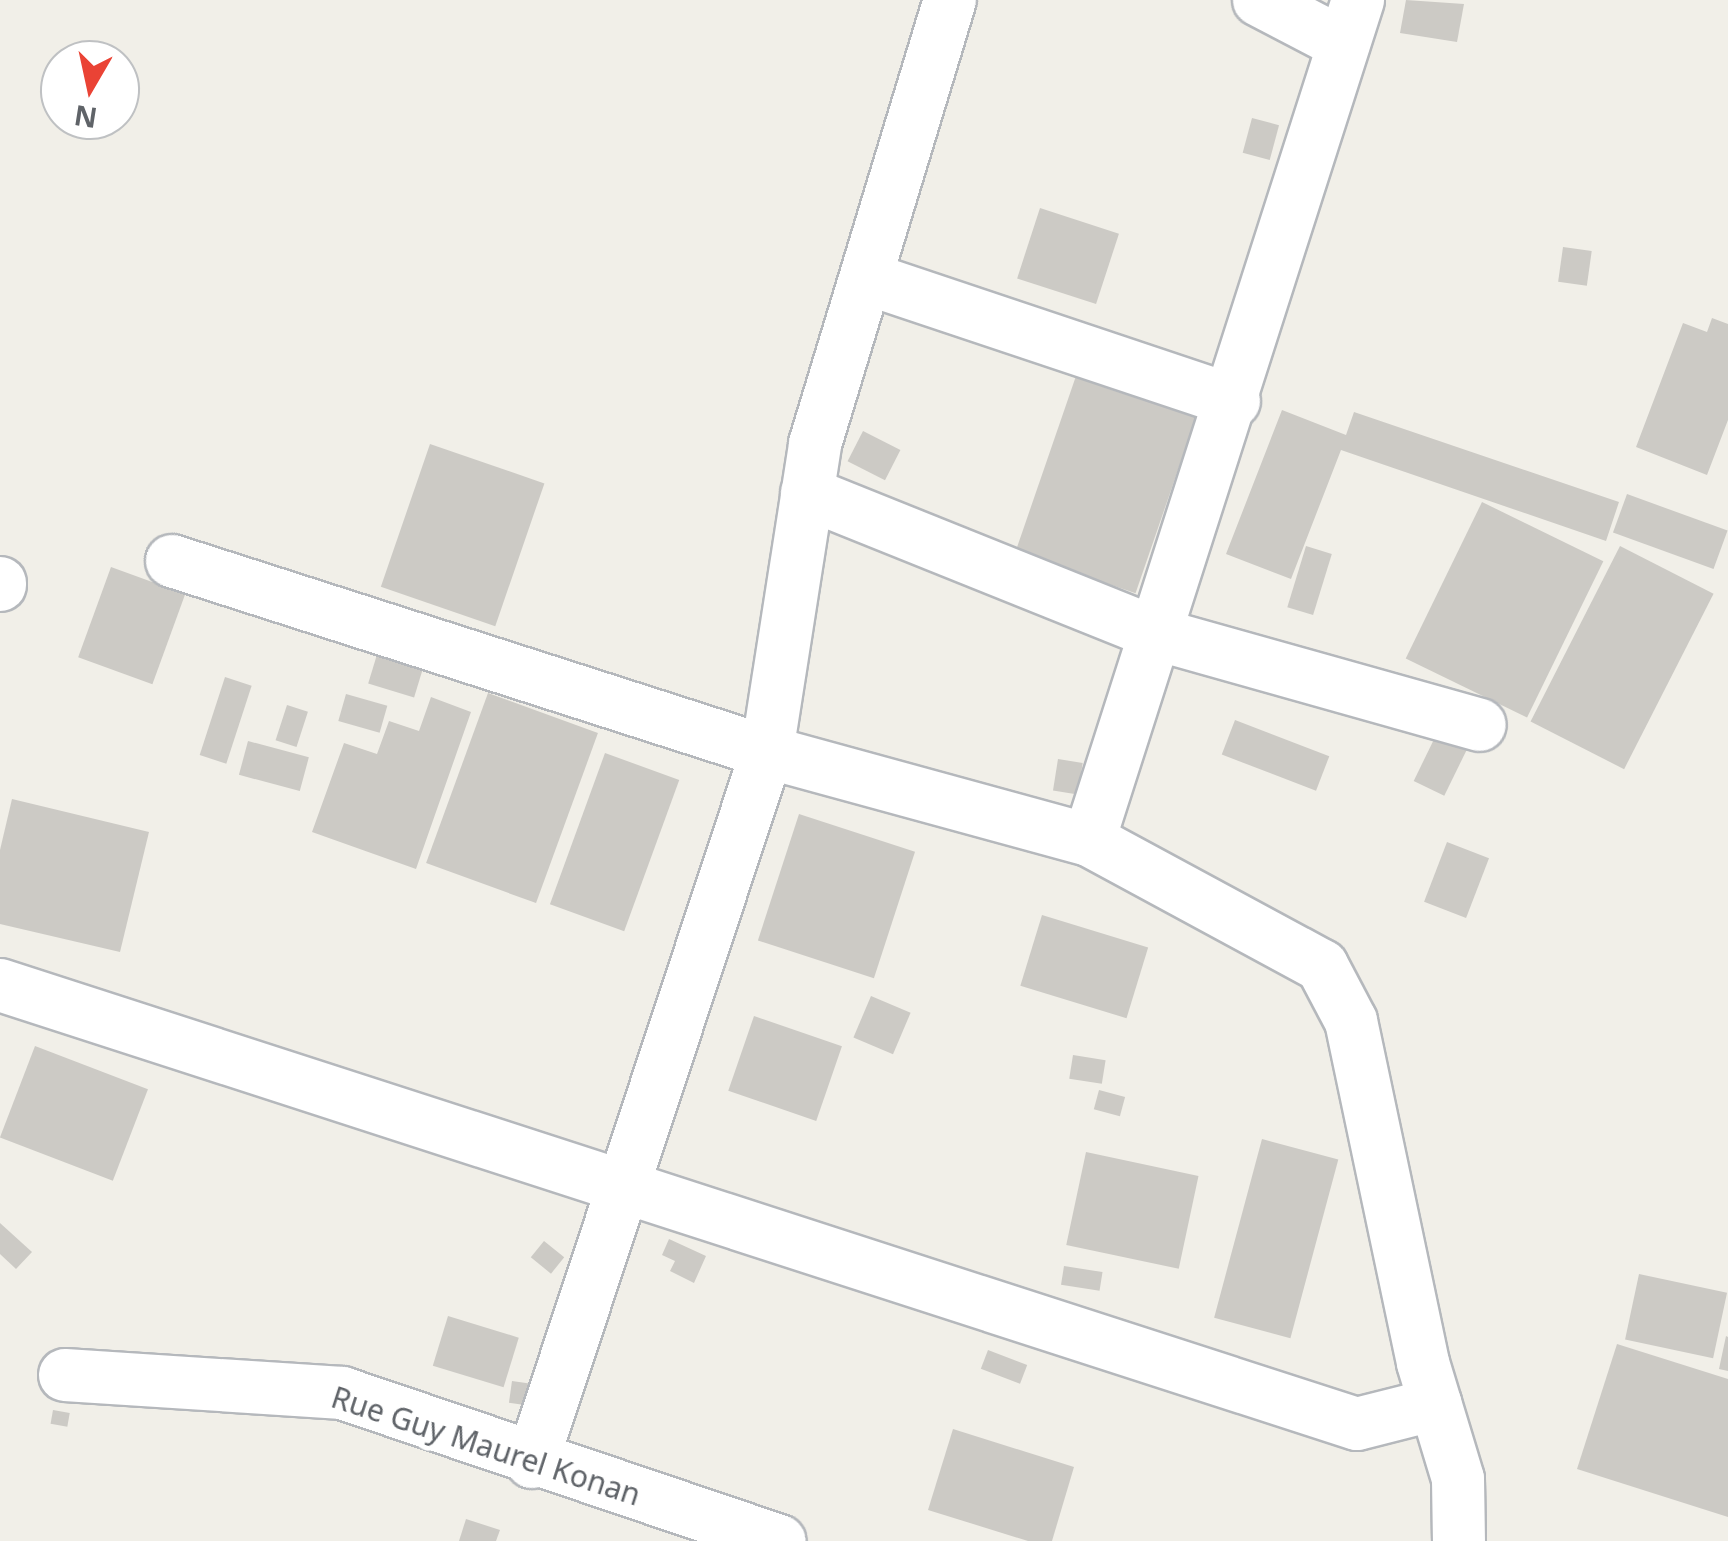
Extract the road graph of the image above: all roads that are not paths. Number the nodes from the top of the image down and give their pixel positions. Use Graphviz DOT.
graph roads {
  1 [pos="950,0"];
  2 [pos="1260,0"];
  3 [pos="1351,22"];
  4 [pos="866,278"];
  5 [pos="1234,400"];
  6 [pos="807,494"];
  7 [pos="172,561"];
  8 [pos="1160,635"];
  9 [pos="1480,724"];
  10 [pos="768,752"];
  11 [pos="1089,840"];
  12 [pos="0,984"];
  13 [pos="627,1184"];
  14 [pos="65,1374"];
  15 [pos="1436,1404"];
  16 [pos="532,1462"];
  17 [pos="780,1541"];
  18 [pos="1460,1541"];
  1 -- 4 [label="street"];
  2 -- 3 [label="street"];
  3 -- 5 [label="street"];
  4 -- 5 [label="street"];
  4 -- 6 [label="street"];
  5 -- 8 [label="street"];
  6 -- 8 [label="street"];
  6 -- 10 [label="street"];
  7 -- 10 [label="street"];
  8 -- 9 [label="street"];
  8 -- 11 [label="street"];
  10 -- 11 [label="street"];
  10 -- 13 [label="street"];
  11 -- 15 [label="street"];
  12 -- 13 [label="street"];
  13 -- 15 [label="street"];
  13 -- 16 [label="street"];
  14 -- 16 [label="street, Rue Guy Maurel Konan"];
  15 -- 18 [label="street"];
  16 -- 17 [label="street, Rue Guy Maurel Konan"];
}
